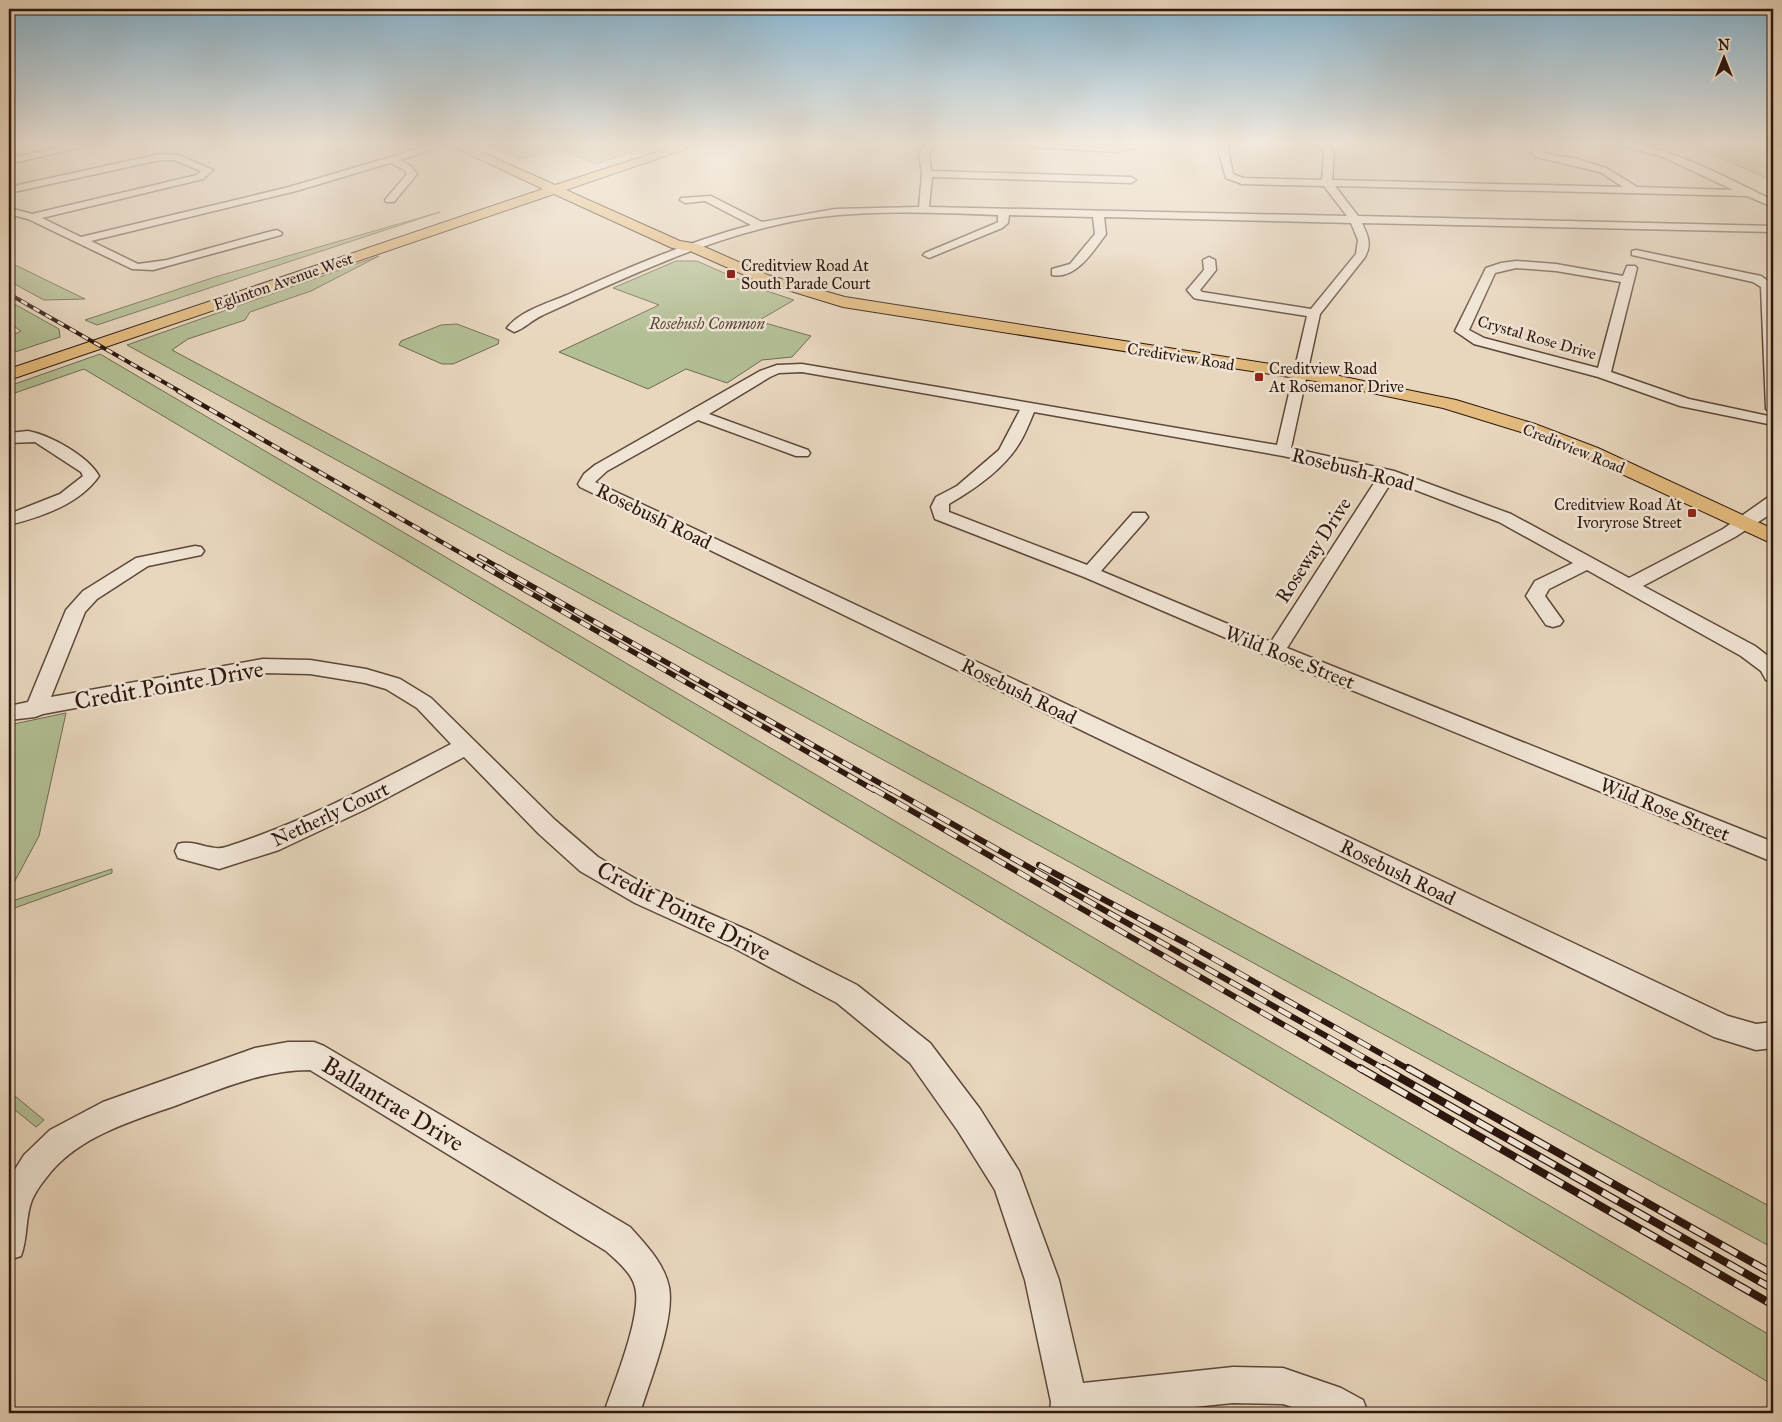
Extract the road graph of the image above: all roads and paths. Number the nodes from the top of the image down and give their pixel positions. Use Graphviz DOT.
graph roads {
  1 [pos="65,208"];
  2 [pos="212,208"];
  3 [pos="476,208"];
  4 [pos="481,208"];
  5 [pos="607,208"];
  6 [pos="727,208"];
  7 [pos="1346,208"];
  8 [pos="924,210"];
  9 [pos="9,211"];
  10 [pos="1004,212"];
  11 [pos="1098,214"];
  12 [pos="32,217"];
  13 [pos="1354,220"];
  14 [pos="762,226"];
  15 [pos="1612,226"];
  16 [pos="1772,232"];
  17 [pos="277,233"];
  18 [pos="81,240"];
  19 [pos="693,247"];
  20 [pos="1636,253"];
  21 [pos="929,255"];
  22 [pos="1209,260"];
  23 [pos="1056,272"];
  24 [pos="1627,280"];
  25 [pos="1314,313"];
  26 [pos="514,328"];
  27 [pos="9,363"];
  28 [pos="9,374"];
  29 [pos="1300,374"];
  30 [pos="1604,374"];
  31 [pos="1028,409"];
  32 [pos="1773,409"];
  33 [pos="697,415"];
  34 [pos="1773,421"];
  35 [pos="9,438"];
  36 [pos="1283,451"];
  37 [pos="802,453"];
  38 [pos="1388,474"];
  39 [pos="1773,502"];
  40 [pos="1139,517"];
  41 [pos="9,520"];
  42 [pos="1741,522"];
  43 [pos="1773,537"];
  44 [pos="195,551"];
  45 [pos="1588,562"];
  46 [pos="1090,573"];
  47 [pos="1630,584"];
  48 [pos="1553,621"];
  49 [pos="1274,651"];
  50 [pos="1773,675"];
  51 [pos="35,710"];
  52 [pos="9,713"];
  53 [pos="467,745"];
  54 [pos="187,851"];
  55 [pos="1773,852"];
  56 [pos="1773,1036"];
  57 [pos="9,1244"];
  58 [pos="1068,1408"];
  59 [pos="622,1413"];
  60 [pos="1350,1413"];
  1 -- 12 [label="street"];
  2 -- 18 [label="street"];
  3 -- 27 [label="main road, Eglinton Avenue West"];
  4 -- 28 [label="main road, Eglinton Avenue West"];
  5 -- 19 [label="main road, Creditview Road"];
  6 -- 14 [label="street"];
  7 -- 13 [label="street"];
  8 -- 10 [label="street"];
  8 -- 14 [label="street"];
  9 -- 12 [label="street"];
  10 -- 11 [label="street"];
  10 -- 21 [label="street"];
  11 -- 13 [label="street"];
  11 -- 23 [label="street"];
  12 -- 18 [label="street"];
  13 -- 15 [label="street"];
  13 -- 25 [label="street"];
  14 -- 19 [label="street"];
  15 -- 16 [label="street"];
  15 -- 20 [label="street"];
  17 -- 18 [label="street"];
  19 -- 26 [label="street"];
  19 -- 29 [label="main road, Creditview Road"];
  20 -- 24 [label="street"];
  20 -- 32 [label="street"];
  22 -- 25 [label="street"];
  24 -- 30 [label="street"];
  24 -- 30 [label="street, Crystal Rose Drive"];
  25 -- 29 [label="street"];
  29 -- 36 [label="street"];
  29 -- 42 [label="main road, Creditview Road"];
  30 -- 34 [label="street, Crystal Rose Drive"];
  31 -- 33 [label="street, Rosebush Road"];
  31 -- 36 [label="street, Rosebush Road"];
  31 -- 46 [label="street, Wild Rose Street"];
  33 -- 37 [label="street"];
  33 -- 56 [label="street, Rosebush Road"];
  35 -- 41 [label="street"];
  36 -- 38 [label="street, Rosebush Road"];
  38 -- 45 [label="street, Rosebush Road"];
  38 -- 49 [label="street, Roseway Drive"];
  39 -- 42 [label="street"];
  40 -- 46 [label="street"];
  42 -- 43 [label="main road, Creditview Road"];
  42 -- 47 [label="street"];
  44 -- 51 [label="street"];
  45 -- 47 [label="street, Rosebush Road"];
  45 -- 48 [label="street"];
  46 -- 49 [label="street, Wild Rose Street"];
  47 -- 50 [label="street, Rosebush Road"];
  49 -- 55 [label="street, Wild Rose Street"];
  51 -- 52 [label="street, Credit Pointe Drive"];
  51 -- 53 [label="street, Credit Pointe Drive"];
  53 -- 54 [label="street, Netherly Court"];
  53 -- 58 [label="street, Credit Pointe Drive"];
  57 -- 59 [label="street, Ballantrae Drive"];
  58 -- 60 [label="street"];
}
